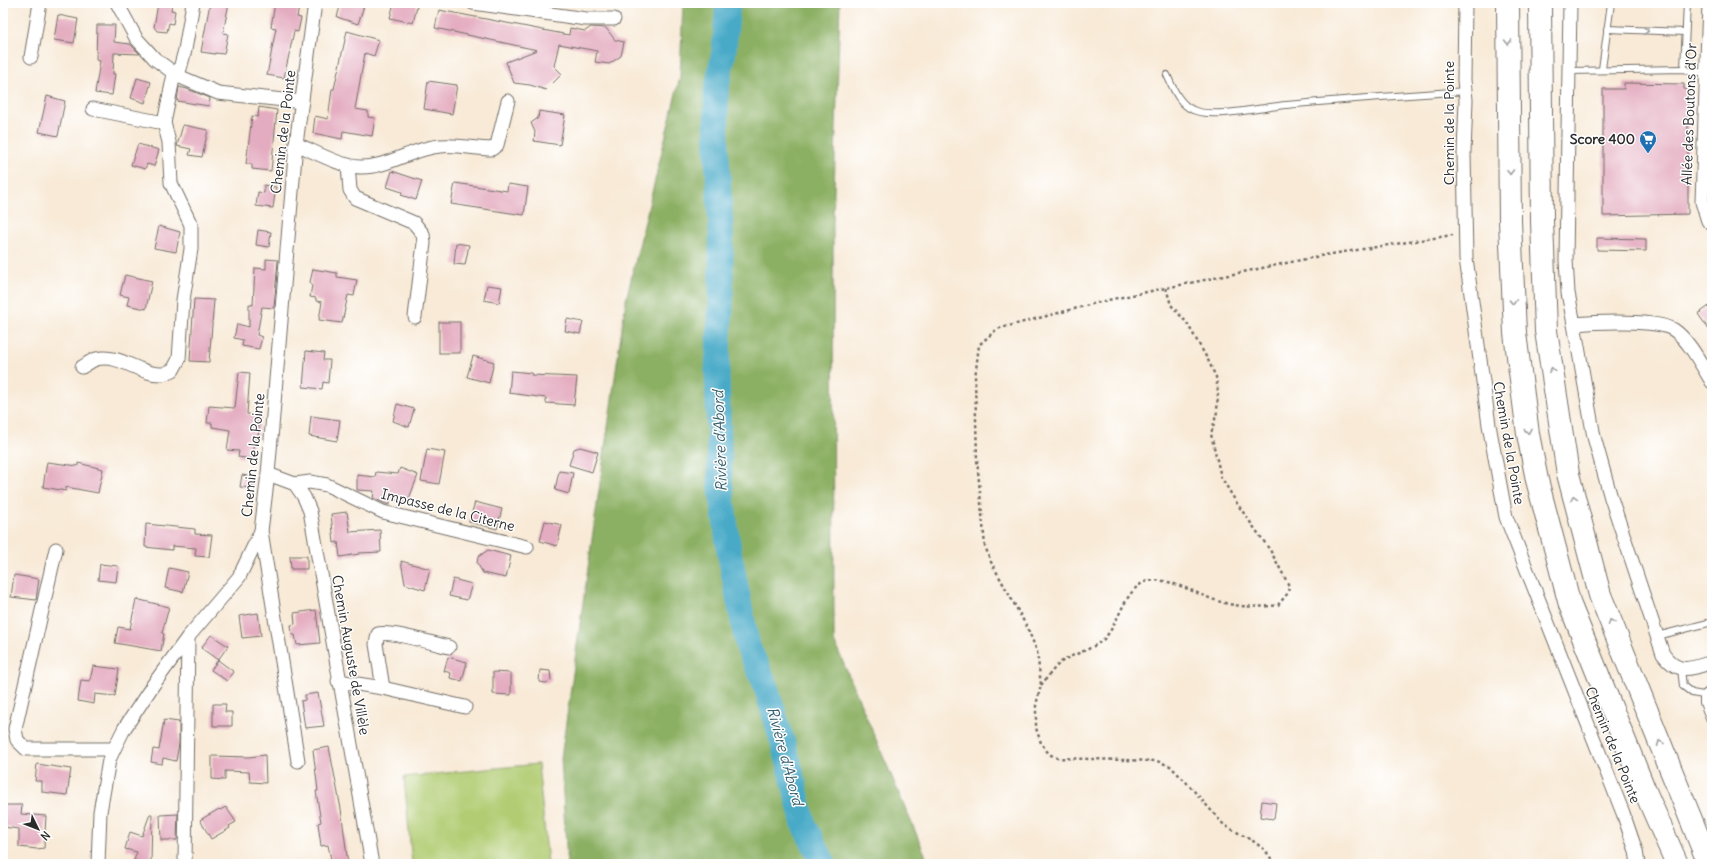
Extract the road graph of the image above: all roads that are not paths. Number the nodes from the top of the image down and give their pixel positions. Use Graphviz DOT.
graph roads {
  1 [pos="40,3"];
  2 [pos="117,3"];
  3 [pos="193,3"];
  4 [pos="315,3"];
  5 [pos="473,3"];
  6 [pos="1465,3"];
  7 [pos="1508,3"];
  8 [pos="1540,3"];
  9 [pos="1545,3"];
  10 [pos="1570,3"];
  11 [pos="1611,3"];
  12 [pos="1687,3"];
  13 [pos="1709,3"];
  14 [pos="614,19"];
  15 [pos="1607,29"];
  16 [pos="1685,32"];
  17 [pos="31,57"];
  18 [pos="1602,69"];
  19 [pos="1684,69"];
  20 [pos="1569,71"];
  21 [pos="1706,72"];
  22 [pos="176,75"];
  23 [pos="1167,75"];
  24 [pos="1465,91"];
  25 [pos="508,101"];
  26 [pos="302,102"];
  27 [pos="93,109"];
  28 [pos="164,123"];
  29 [pos="296,144"];
  30 [pos="348,165"];
  31 [pos="1712,223"];
  32 [pos="1545,285"];
  33 [pos="415,317"];
  34 [pos="1574,324"];
  35 [pos="82,367"];
  36 [pos="1712,382"];
  37 [pos="268,474"];
  38 [pos="295,484"];
  39 [pos="261,532"];
  40 [pos="527,546"];
  41 [pos="56,549"];
  42 [pos="1712,622"];
  43 [pos="1657,636"];
  44 [pos="188,637"];
  45 [pos="449,647"];
  46 [pos="1712,662"];
  47 [pos="1681,669"];
  48 [pos="338,681"];
  49 [pos="383,688"];
  50 [pos="1712,688"];
  51 [pos="1703,694"];
  52 [pos="465,707"];
  53 [pos="1712,725"];
  54 [pos="114,749"];
  55 [pos="298,761"];
  56 [pos="1674,779"];
  57 [pos="1712,841"];
  58 [pos="98,864"];
  59 [pos="185,864"];
  60 [pos="372,864"];
  61 [pos="1638,864"];
  62 [pos="1676,864"];
  63 [pos="1709,864"];
  1 -- 17 [label="street"];
  2 -- 22 [label="street"];
  3 -- 22 [label="street"];
  4 -- 26 [label="street, Chemin de la Pointe"];
  5 -- 14 [label="street"];
  6 -- 24 [label="street, Chemin de la Pointe"];
  7 -- 62 [label="highway, one-way"];
  8 -- 32 [label="highway"];
  9 -- 32 [label="highway"];
  10 -- 20 [label="street"];
  11 -- 15 [label="lane"];
  12 -- 16 [label="lane"];
  13 -- 21 [label="street, Allée des Boutons d'Or"];
  15 -- 16 [label="lane, one-way"];
  15 -- 18 [label="lane"];
  16 -- 19 [label="lane"];
  18 -- 19 [label="lane"];
  18 -- 20 [label="lane"];
  19 -- 21 [label="lane"];
  20 -- 34 [label="street"];
  21 -- 31 [label="street, Allée des Boutons d'Or"];
  22 -- 26 [label="street"];
  22 -- 28 [label="street"];
  23 -- 24 [label="lane"];
  24 -- 61 [label="street, Chemin de la Pointe"];
  25 -- 30 [label="street"];
  26 -- 29 [label="street, Chemin de la Pointe"];
  27 -- 28 [label="street"];
  28 -- 35 [label="street"];
  29 -- 30 [label="street"];
  29 -- 37 [label="street, Chemin de la Pointe"];
  30 -- 33 [label="street"];
  56 -- 32 [label="highway, one-way"];
  34 -- 36 [label="street"];
  34 -- 43 [label="street"];
  37 -- 38 [label="street"];
  37 -- 39 [label="street, Chemin de la Pointe"];
  38 -- 40 [label="street, Impasse de la Citerne"];
  38 -- 48 [label="street, Chemin Auguste de Villèle"];
  39 -- 44 [label="street, Chemin de la Pointe"];
  39 -- 55 [label="street"];
  41 -- 54 [label="street"];
  42 -- 43 [label="lane"];
  43 -- 47 [label="street"];
  44 -- 54 [label="street, Chemin de la Pointe"];
  44 -- 59 [label="street"];
  45 -- 49 [label="street"];
  46 -- 47 [label="street"];
  47 -- 51 [label="lane"];
  48 -- 49 [label="street"];
  48 -- 60 [label="street, Chemin Auguste de Villèle"];
  49 -- 52 [label="street"];
  50 -- 51 [label="lane"];
  51 -- 53 [label="lane"];
  54 -- 58 [label="street, Chemin de la Pointe"];
  56 -- 57 [label="highway"];
  56 -- 63 [label="highway"];
}
